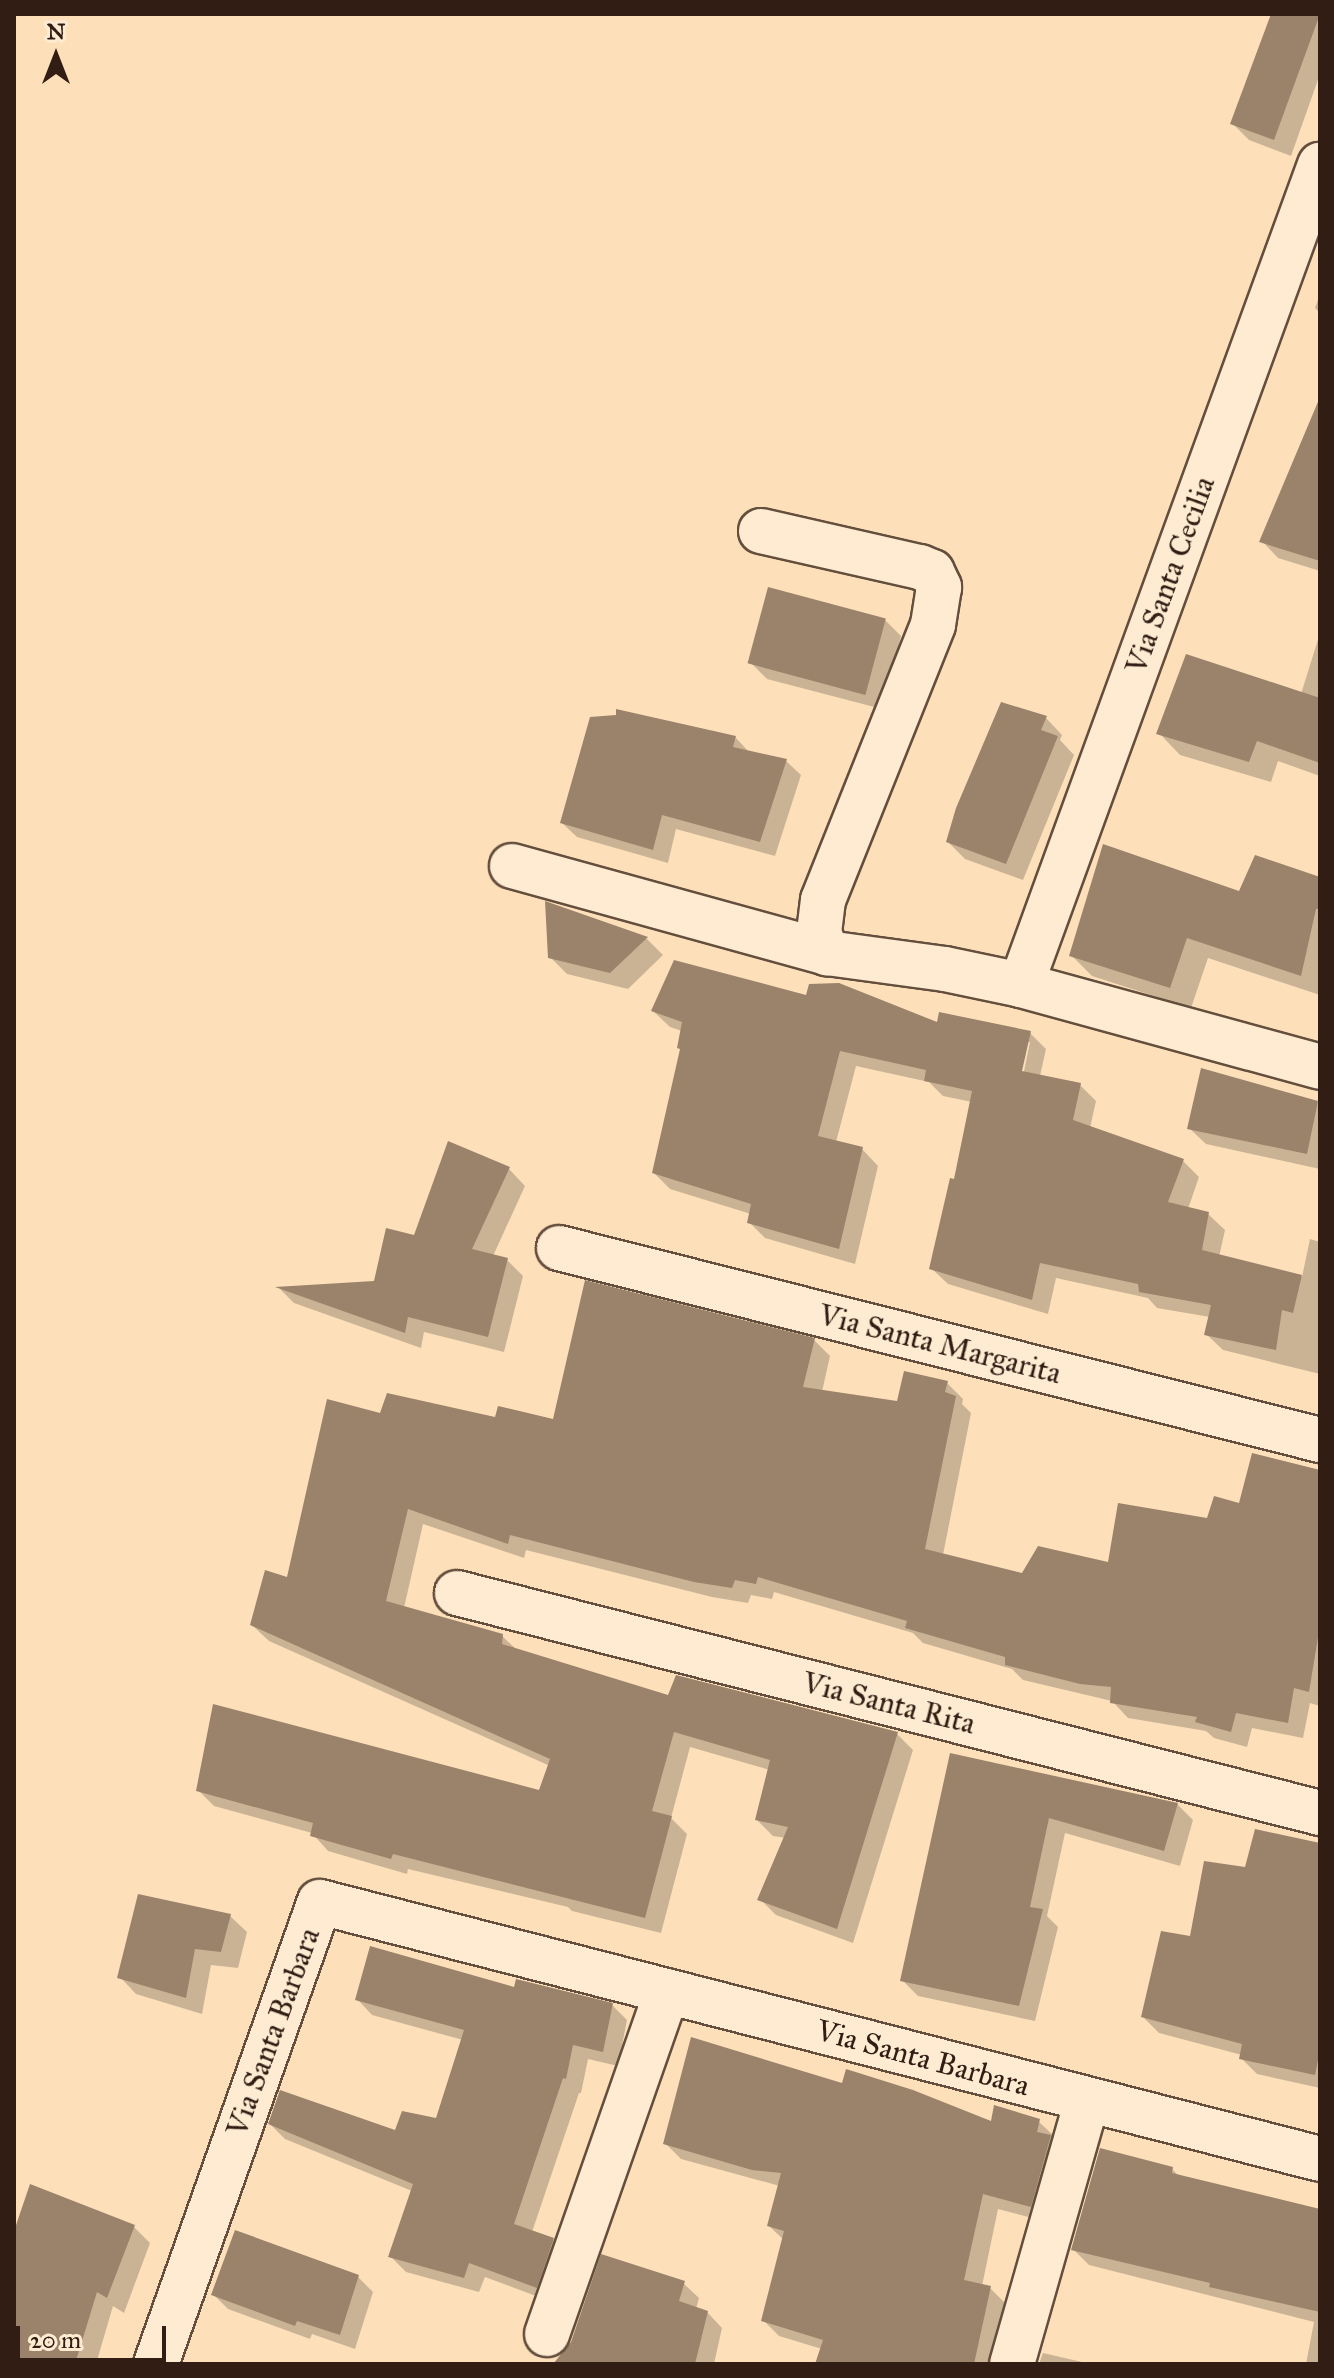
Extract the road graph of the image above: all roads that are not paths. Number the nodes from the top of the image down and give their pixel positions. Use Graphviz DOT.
graph roads {
  1 [pos="1320,165"];
  2 [pos="761,531"];
  3 [pos="512,866"];
  4 [pos="827,953"];
  5 [pos="1021,985"];
  6 [pos="1320,1067"];
  7 [pos="559,1248"];
  8 [pos="1320,1440"];
  9 [pos="457,1593"];
  10 [pos="1320,1813"];
  11 [pos="667,1991"];
  12 [pos="1087,2101"];
  13 [pos="1320,2159"];
  14 [pos="547,2334"];
  15 [pos="156,2364"];
  16 [pos="1012,2364"];
  1 -- 5 [label="street, Via Santa Cecilia"];
  2 -- 4 [label="street"];
  3 -- 4 [label="street"];
  4 -- 5 [label="street"];
  5 -- 6 [label="street"];
  7 -- 8 [label="street, Via Santa Margarita"];
  9 -- 10 [label="street, Via Santa Rita"];
  11 -- 12 [label="street, Via Santa Barbara"];
  11 -- 14 [label="street"];
  11 -- 15 [label="street, Via Santa Barbara"];
  12 -- 13 [label="street, Via Santa Barbara"];
  12 -- 16 [label="street"];
}
